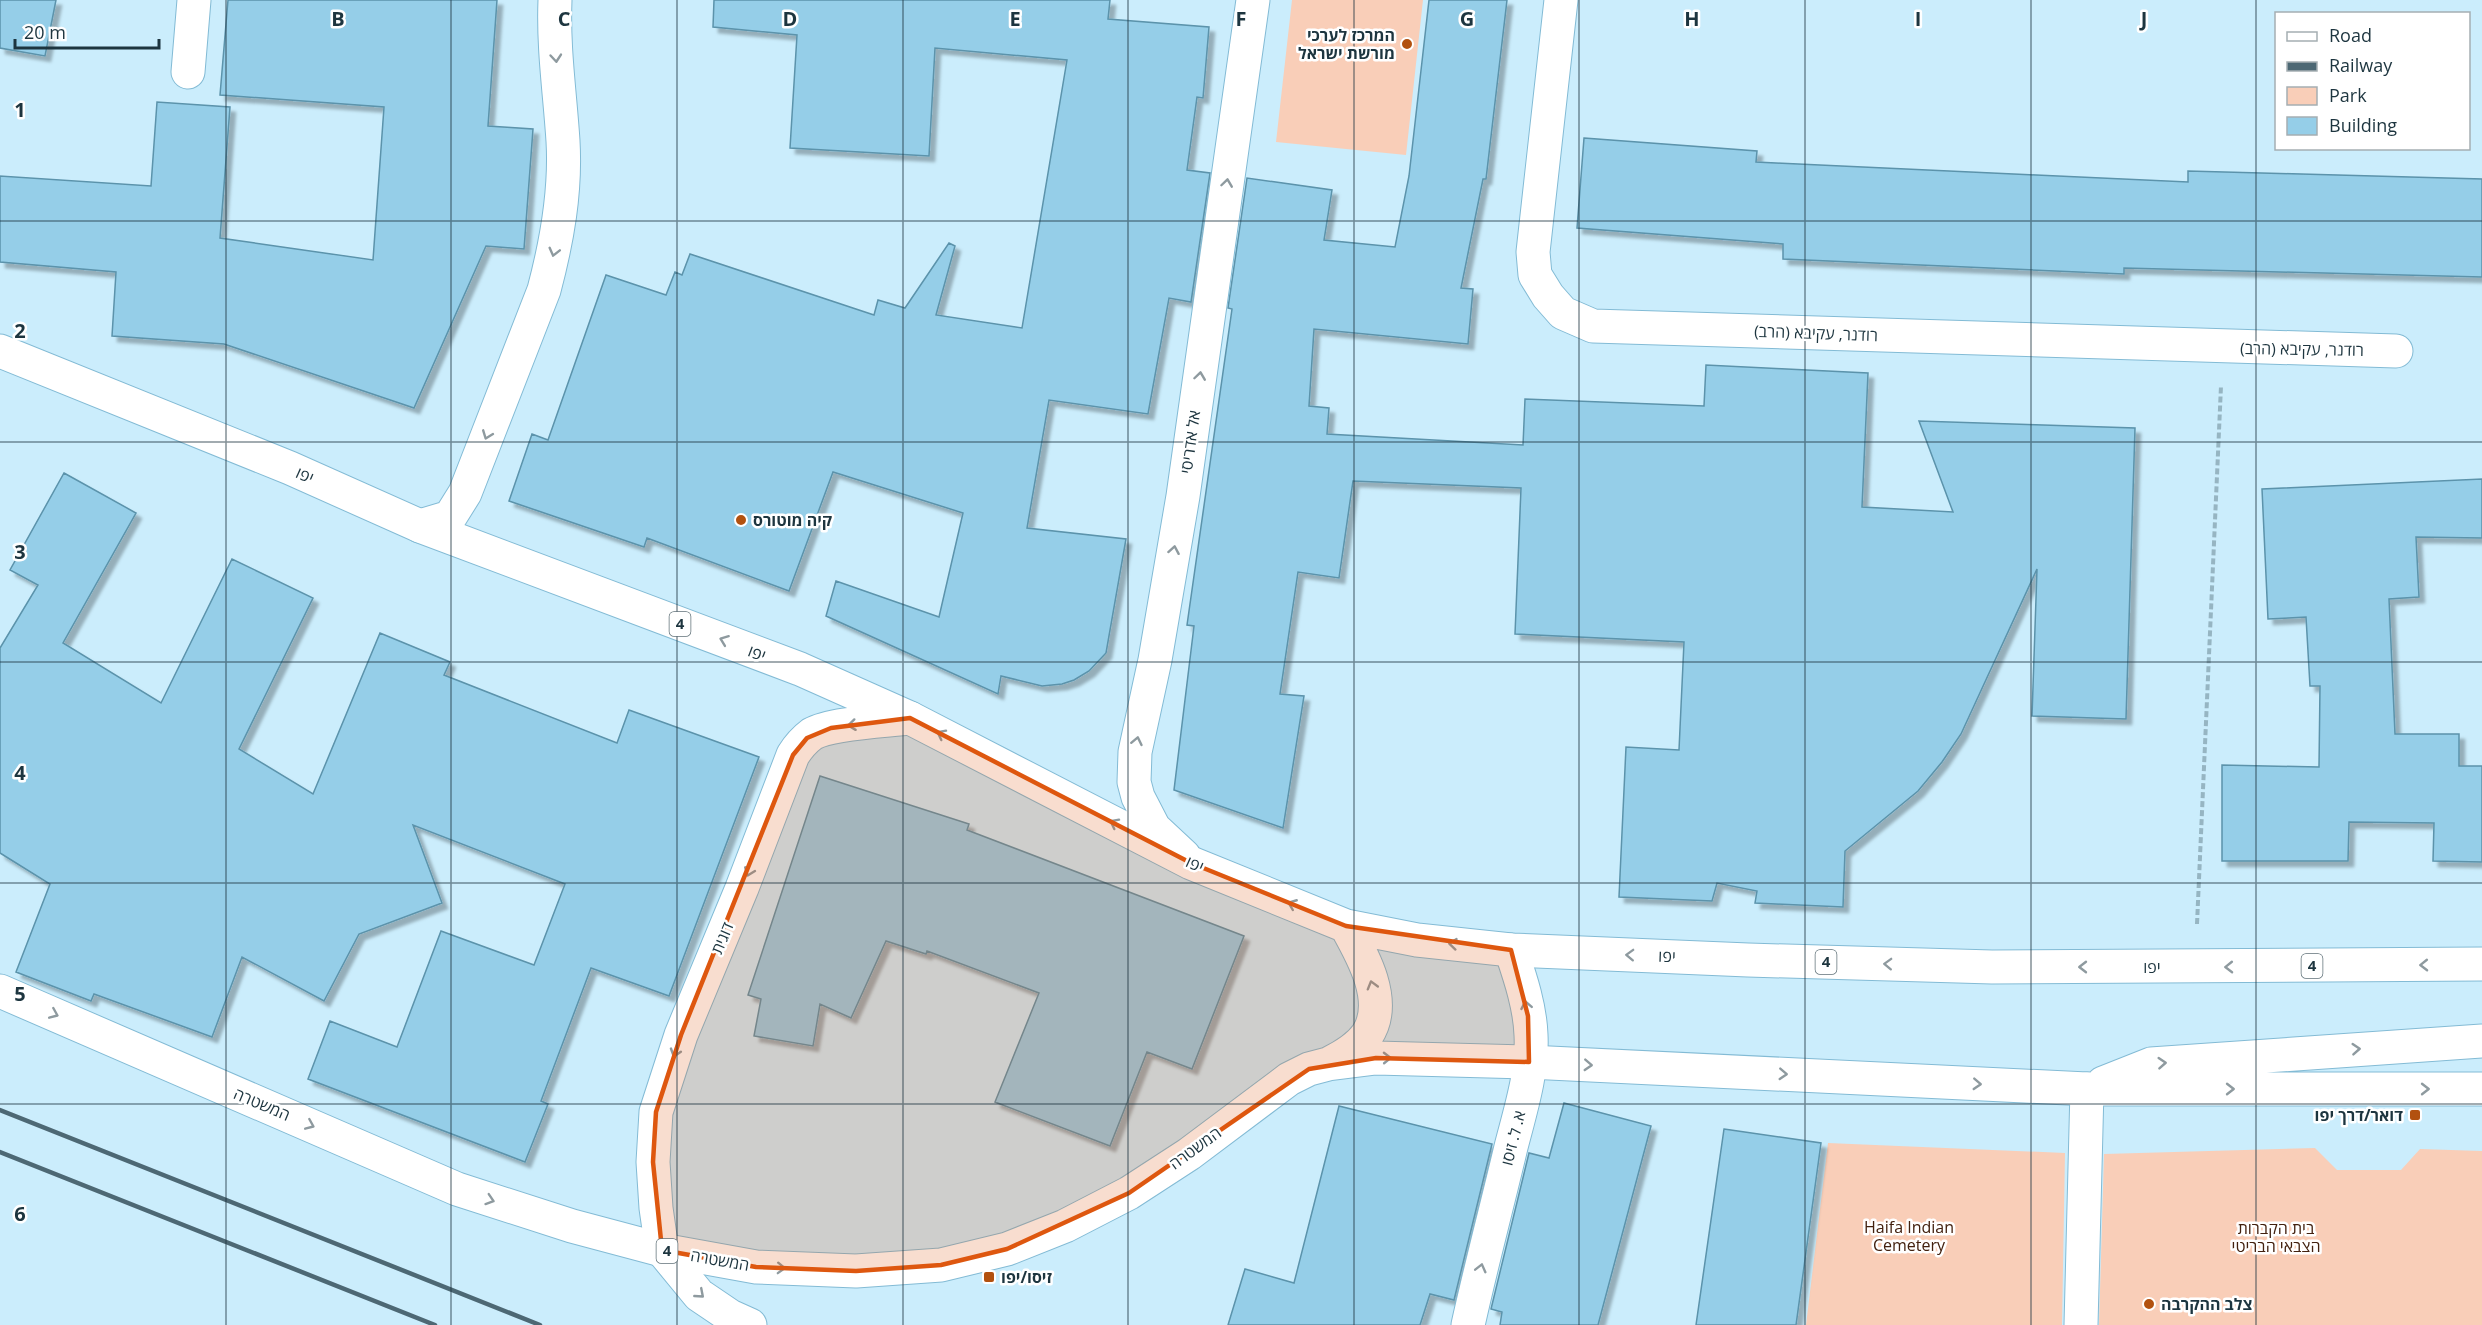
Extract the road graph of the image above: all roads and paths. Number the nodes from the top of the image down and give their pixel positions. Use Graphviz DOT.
graph roads {
  1 [pos="194,0"];
  2 [pos="555,0"];
  3 [pos="1252,0"];
  4 [pos="1561,0"];
  5 [pos="188,72"];
  6 [pos="2220,347"];
  7 [pos="0,351"];
  8 [pos="2396,351"];
  9 [pos="420,526"];
  10 [pos="910,718"];
  11 [pos="1191,863"];
  12 [pos="1346,926"];
  13 [pos="1511,950"];
  14 [pos="2482,964"];
  15 [pos="2197,967"];
  16 [pos="0,991"];
  17 [pos="2482,1041"];
  18 [pos="1529,1062"];
  19 [pos="1328,1064"];
  20 [pos="2087,1089"];
  21 [pos="2482,1089"];
  22 [pos="662,1250"];
  23 [pos="750,1325"];
  24 [pos="1468,1325"];
  25 [pos="2081,1325"];
  1 -- 5 [label="main road"];
  2 -- 9 [label="main road, one-way"];
  11 -- 3 [label="main road, אל אדריסי, one-way"];
  4 -- 6 [label="main road, רודנר, עקיבא (הרב)"];
  6 -- 8 [label="main road, רודנר, עקיבא (הרב)"];
  6 -- 15 [label="path"];
  7 -- 9 [label="main road, יפו / 4"];
  10 -- 9 [label="main road, יפו / 4, one-way"];
  11 -- 10 [label="main road, יפו / 4, one-way"];
  10 -- 22 [label="main road, דוגית, one-way"];
  12 -- 11 [label="main road, יפו / 4, one-way"];
  13 -- 12 [label="main road, יפו / 4, one-way"];
  19 -- 12 [label="main road, one-way"];
  15 -- 13 [label="main road, יפו / 4, one-way"];
  18 -- 13 [label="main road, א. ל. זיסו, one-way"];
  14 -- 15 [label="main road, יפו / 4, one-way"];
  16 -- 22 [label="main road, המשטרה / 4, one-way"];
  20 -- 17 [label="main road, one-way"];
  19 -- 18 [label="main road, 4, one-way"];
  18 -- 20 [label="main road, 4, one-way"];
  24 -- 18 [label="main road, א. ל. זיסו, one-way"];
  22 -- 19 [label="main road, המשטרה / 4, one-way"];
  20 -- 21 [label="main road, 4, one-way"];
  20 -- 25 [label="main road"];
  22 -- 23 [label="main road, one-way"];
}
